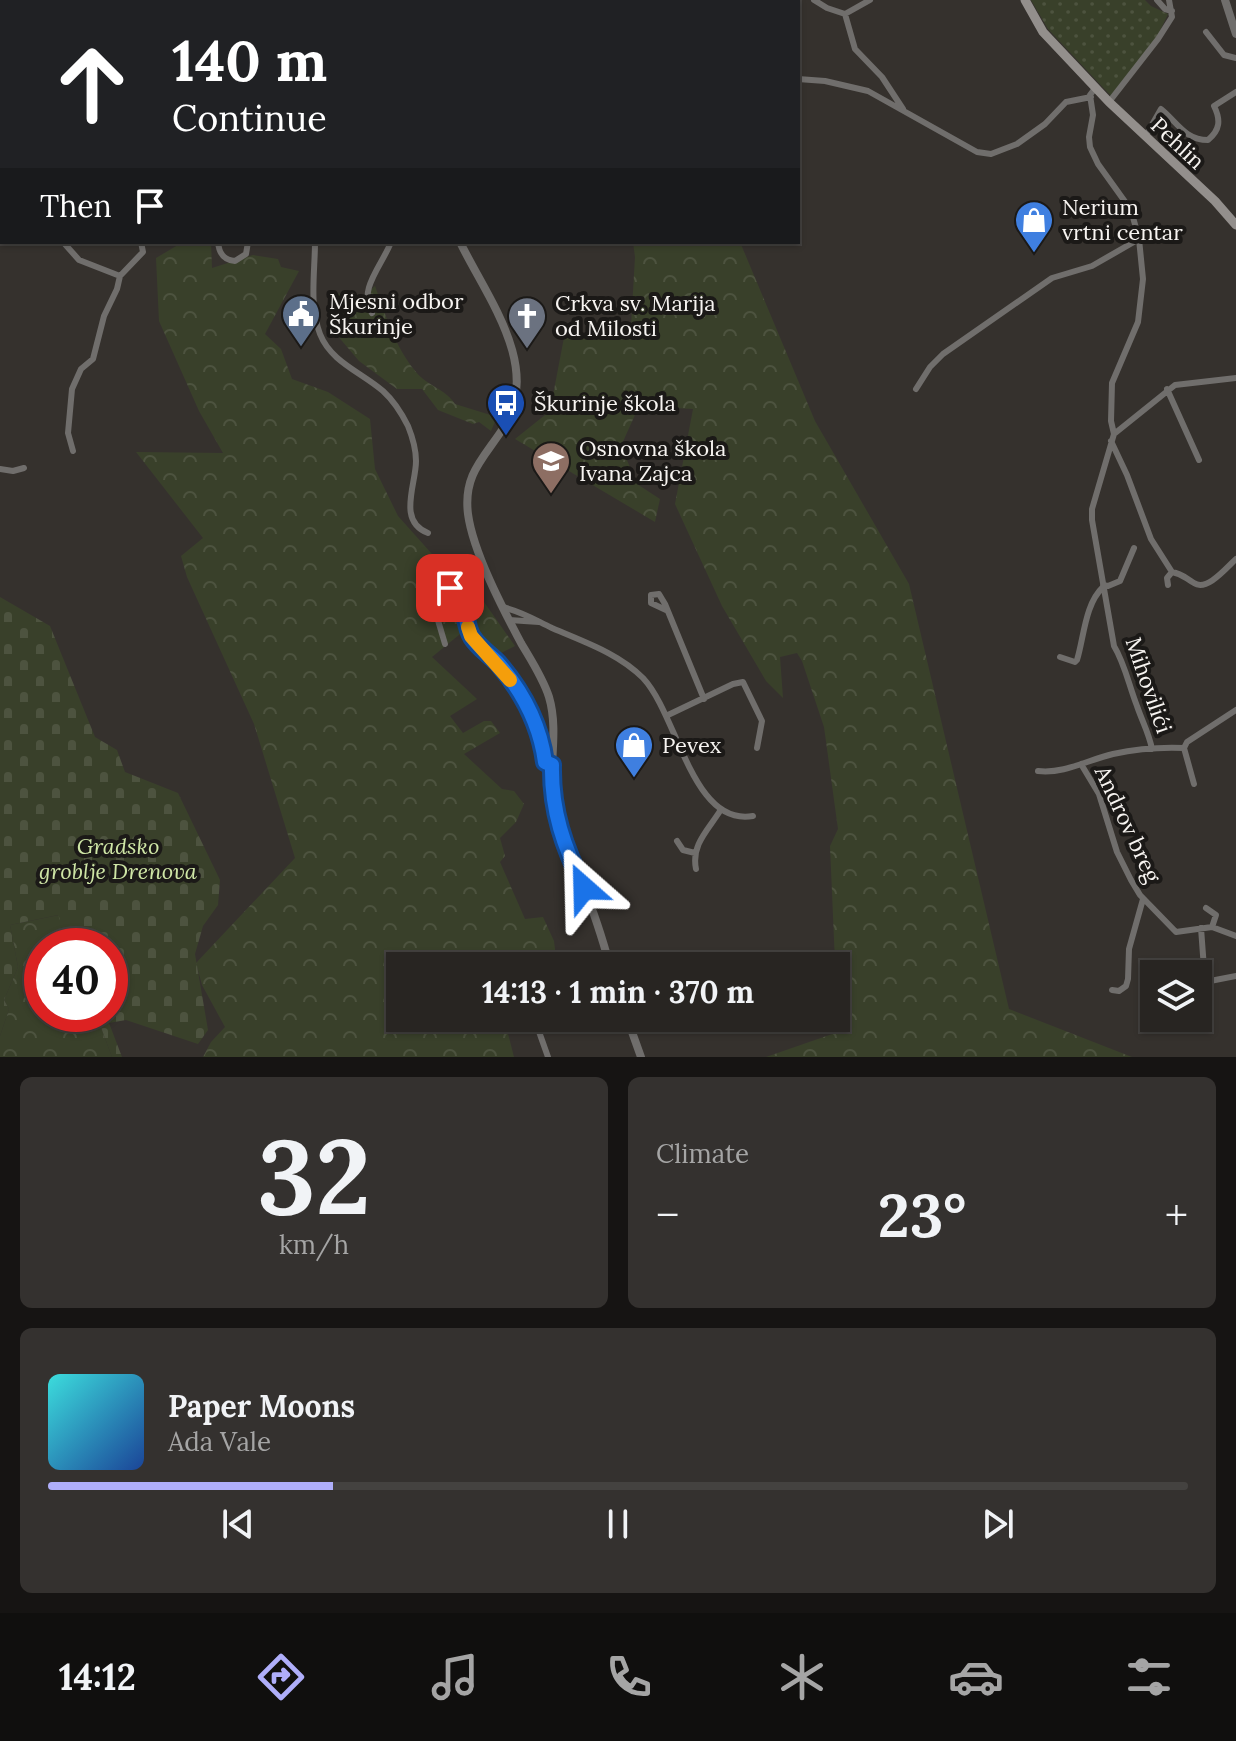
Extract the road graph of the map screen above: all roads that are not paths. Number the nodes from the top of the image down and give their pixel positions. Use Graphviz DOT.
graph roads {
  1 [pos="814,0"];
  2 [pos="870,0"];
  3 [pos="1025,0"];
  4 [pos="1157,0"];
  5 [pos="1169,0"];
  6 [pos="1225,0"];
  7 [pos="1172,11"];
  8 [pos="845,14"];
  9 [pos="1206,32"];
  10 [pos="1236,34"];
  11 [pos="1236,58"];
  12 [pos="800,79"];
  13 [pos="1096,87"];
  14 [pos="1236,92"];
  15 [pos="1091,97"];
  16 [pos="1109,102"];
  17 [pos="905,112"];
  18 [pos="1145,137"];
  19 [pos="1236,225"];
  20 [pos="1139,239"];
  21 [pos="65,244"];
  22 [pos="141,244"];
  23 [pos="218,244"];
  24 [pos="248,244"];
  25 [pos="315,244"];
  26 [pos="390,244"];
  27 [pos="461,244"];
  28 [pos="120,276"];
  29 [pos="372,313"];
  30 [pos="1236,378"];
  31 [pos="916,389"];
  32 [pos="1167,389"];
  33 [pos="1112,438"];
  34 [pos="73,451"];
  35 [pos="1199,460"];
  36 [pos="24,468"];
  37 [pos="0,469"];
  38 [pos="428,533"];
  39 [pos="1134,548"];
  40 [pos="1236,559"];
  41 [pos="1172,572"];
  42 [pos="1168,585"];
  43 [pos="1103,586"];
  44 [pos="502,607"];
  45 [pos="666,610"];
  46 [pos="509,620"];
  47 [pos="539,622"];
  48 [pos="526,623"];
  49 [pos="518,637"];
  50 [pos="445,644"];
  51 [pos="1060,657"];
  52 [pos="704,699"];
  53 [pos="1236,710"];
  54 [pos="668,715"];
  55 [pos="757,748"];
  56 [pos="1184,748"];
  57 [pos="1152,749"];
  58 [pos="1081,764"];
  59 [pos="552,765"];
  60 [pos="1038,771"];
  61 [pos="1194,784"];
  62 [pos="720,811"];
  63 [pos="753,816"];
  64 [pos="677,841"];
  65 [pos="695,853"];
  66 [pos="696,869"];
  67 [pos="1143,899"];
  68 [pos="1206,908"];
  69 [pos="1212,927"];
  70 [pos="1201,928"];
  71 [pos="1236,936"];
  72 [pos="605,952"];
  73 [pos="1236,976"];
  74 [pos="1112,990"];
  75 [pos="539,1032"];
  76 [pos="632,1032"];
  77 [pos="548,1057"];
  78 [pos="641,1057"];
  1 -- 8 [label="street"];
  2 -- 8 [label="street"];
  3 -- 13 [label="main road, Pehlin"];
  4 -- 7 [label="street"];
  5 -- 7 [label="street"];
  6 -- 10 [label="street"];
  7 -- 16 [label="street"];
  8 -- 17 [label="street"];
  9 -- 11 [label="street"];
  12 -- 17 [label="street"];
  13 -- 15 [label="street"];
  13 -- 16 [label="main road, Pehlin"];
  14 -- 18 [label="street"];
  15 -- 17 [label="street"];
  15 -- 20 [label="street"];
  16 -- 18 [label="main road, Pehlin"];
  18 -- 19 [label="main road, Pehlin"];
  20 -- 31 [label="street"];
  20 -- 33 [label="street, Mihovilići"];
  21 -- 28 [label="street"];
  22 -- 28 [label="street"];
  23 -- 24 [label="street"];
  25 -- 38 [label="street"];
  26 -- 29 [label="street"];
  27 -- 44 [label="street"];
  28 -- 34 [label="street"];
  30 -- 32 [label="street"];
  32 -- 33 [label="street"];
  32 -- 35 [label="street"];
  33 -- 41 [label="street, Mihovilići"];
  33 -- 43 [label="street, Mihovilići"];
  36 -- 37 [label="street"];
  39 -- 43 [label="street"];
  40 -- 41 [label="street"];
  41 -- 42 [label="street"];
  43 -- 51 [label="street"];
  43 -- 57 [label="street, Mihovilići"];
  44 -- 46 [label="street"];
  44 -- 47 [label="street"];
  45 -- 52 [label="street"];
  46 -- 48 [label="street"];
  46 -- 49 [label="street"];
  47 -- 48 [label="street"];
  47 -- 54 [label="street"];
  48 -- 49 [label="street"];
  49 -- 59 [label="street"];
  50 -- 59 [label="street"];
  52 -- 54 [label="street"];
  52 -- 55 [label="street"];
  53 -- 56 [label="street, Mihovilići"];
  54 -- 62 [label="street"];
  56 -- 57 [label="street, Mihovilići"];
  56 -- 61 [label="street, Mihovilići"];
  57 -- 58 [label="street, Mihovilići"];
  58 -- 60 [label="street, Mihovilići"];
  58 -- 67 [label="street, Androv breg"];
  59 -- 72 [label="street"];
  62 -- 63 [label="street"];
  62 -- 65 [label="street"];
  64 -- 65 [label="street"];
  65 -- 66 [label="street"];
  67 -- 70 [label="street, Androv breg"];
  67 -- 74 [label="street, Androv breg"];
  68 -- 69 [label="street"];
  69 -- 70 [label="street, Androv breg"];
  69 -- 71 [label="street, Androv breg"];
  70 -- 73 [label="street"];
  75 -- 77 [label="street"];
  76 -- 78 [label="street"];
}
